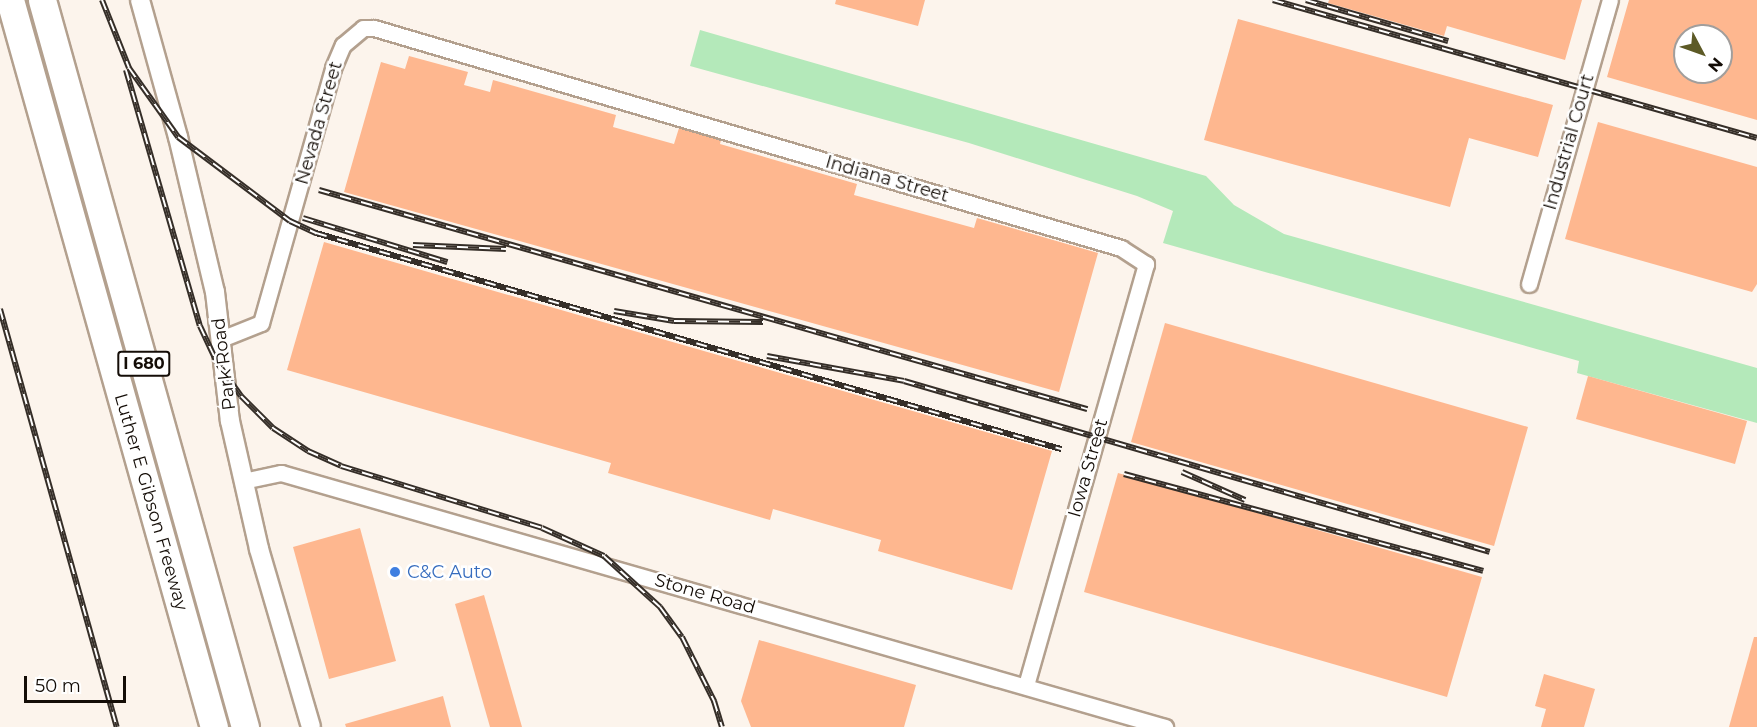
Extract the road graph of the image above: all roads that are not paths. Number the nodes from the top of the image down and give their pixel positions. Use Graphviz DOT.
graph roads {
  1 [pos="9,0"];
  2 [pos="42,0"];
  3 [pos="140,0"];
  4 [pos="1610,0"];
  5 [pos="638,105"];
  6 [pos="1135,255"];
  7 [pos="1529,284"];
  8 [pos="221,339"];
  9 [pos="243,481"];
  10 [pos="1026,686"];
  11 [pos="214,727"];
  12 [pos="245,727"];
  13 [pos="311,727"];
  14 [pos="1166,727"];
  1 -- 11 [label="highway, Luther E Gibson Freeway / I 680"];
  2 -- 12 [label="highway, Luther E Gibson Freeway / I 680"];
  3 -- 8 [label="street, Park Road"];
  4 -- 7 [label="street, Industrial Court"];
  5 -- 6 [label="street, Indiana Street"];
  5 -- 8 [label="street, Nevada Street"];
  6 -- 10 [label="street, Iowa Street"];
  8 -- 9 [label="street, Park Road"];
  9 -- 10 [label="street, Stone Road"];
  9 -- 13 [label="street, Park Road"];
  10 -- 14 [label="street, Stone Road"];
}
